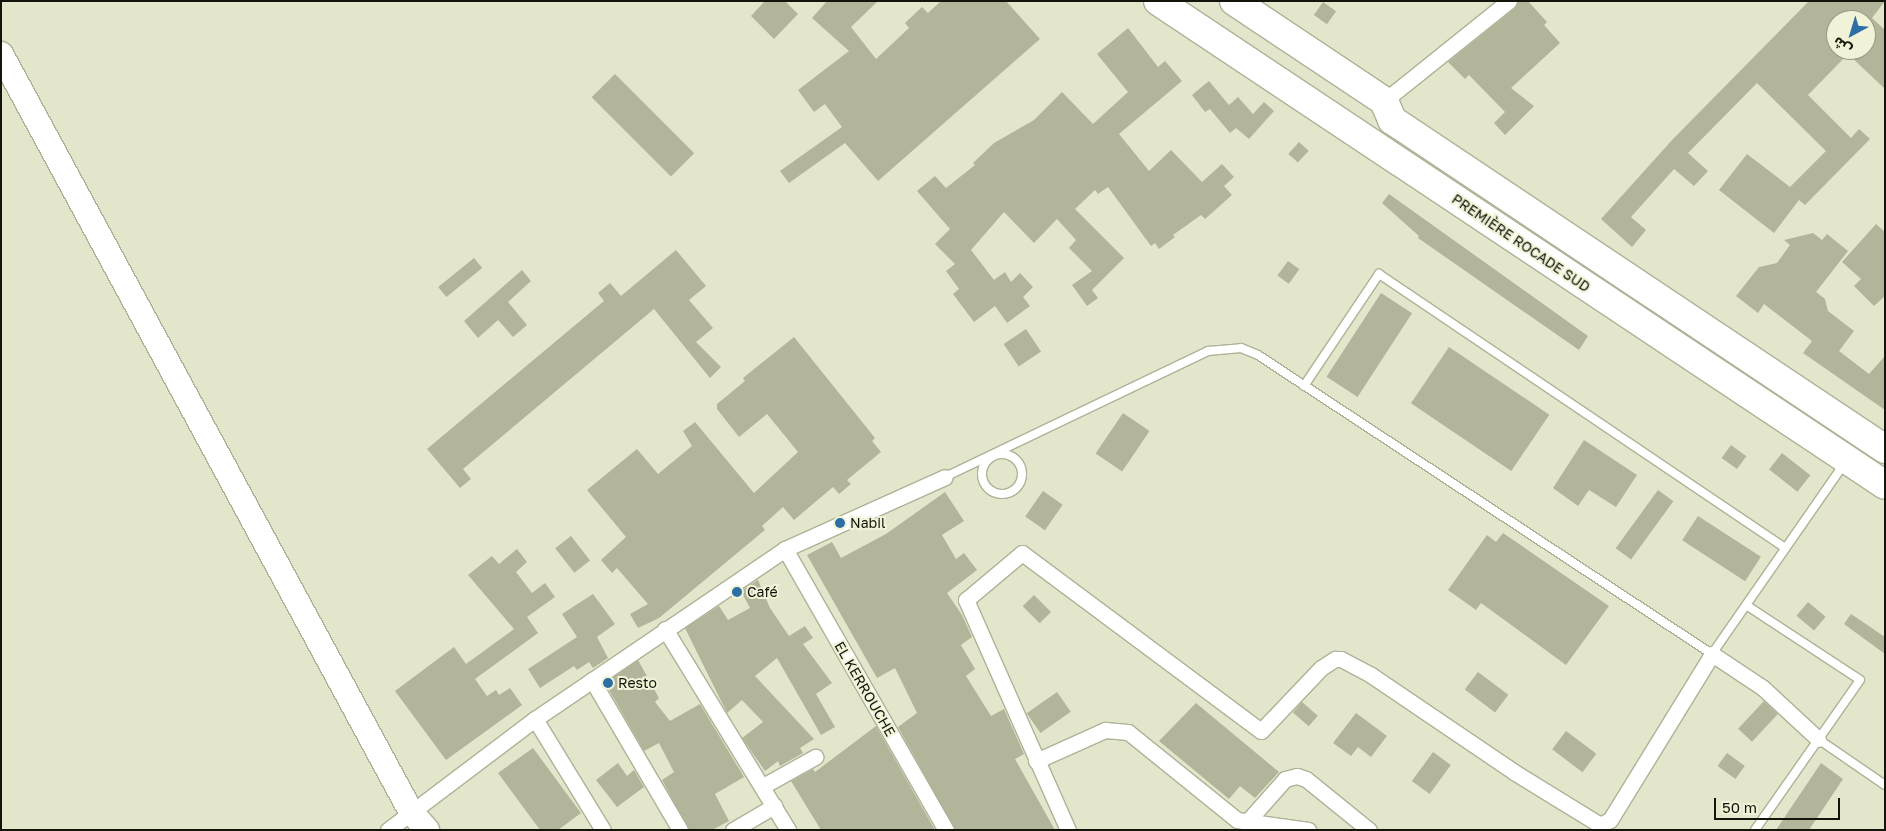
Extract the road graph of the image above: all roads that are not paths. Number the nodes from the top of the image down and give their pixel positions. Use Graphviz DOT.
graph roads {
  1 [pos="1158,1"];
  2 [pos="1234,1"];
  3 [pos="1509,1"];
  4 [pos="1,54"];
  5 [pos="1384,101"];
  6 [pos="1304,386"];
  7 [pos="1885,449"];
  8 [pos="990,457"];
  9 [pos="1847,460"];
  10 [pos="945,477"];
  11 [pos="1885,485"];
  12 [pos="1785,548"];
  13 [pos="784,549"];
  14 [pos="1746,605"];
  15 [pos="665,629"];
  16 [pos="1712,654"];
  17 [pos="592,680"];
  18 [pos="535,719"];
  19 [pos="1818,739"];
  20 [pos="815,757"];
  21 [pos="1036,761"];
  22 [pos="1885,785"];
  23 [pos="763,786"];
  24 [pos="774,806"];
  25 [pos="411,812"];
  26 [pos="1246,823"];
  27 [pos="388,830"];
  28 [pos="427,830"];
  29 [pos="603,830"];
  30 [pos="680,830"];
  31 [pos="733,830"];
  32 [pos="788,830"];
  33 [pos="946,830"];
  34 [pos="1068,830"];
  35 [pos="1308,830"];
  36 [pos="1369,830"];
  37 [pos="1755,830"];
  1 -- 9 [label="highway, PREMIÈRE ROCADE SUD"];
  2 -- 5 [label="highway"];
  3 -- 5 [label="street"];
  4 -- 25 [label="main road"];
  5 -- 7 [label="highway"];
  6 -- 8 [label="lane"];
  6 -- 12 [label="lane"];
  6 -- 16 [label="lane"];
  8 -- 8 [label="lane"];
  8 -- 10 [label="lane"];
  9 -- 11 [label="highway, PREMIÈRE ROCADE SUD"];
  9 -- 12 [label="lane"];
  10 -- 13 [label="street"];
  12 -- 14 [label="lane"];
  13 -- 15 [label="street"];
  13 -- 33 [label="street, EL KERROUCHE"];
  14 -- 16 [label="lane"];
  14 -- 19 [label="lane"];
  15 -- 17 [label="street"];
  15 -- 23 [label="street"];
  16 -- 19 [label="street"];
  16 -- 21 [label="street"];
  17 -- 18 [label="street"];
  17 -- 30 [label="street"];
  18 -- 25 [label="street"];
  18 -- 29 [label="street"];
  19 -- 22 [label="lane"];
  19 -- 37 [label="lane"];
  20 -- 23 [label="street"];
  21 -- 26 [label="street"];
  21 -- 34 [label="street"];
  23 -- 24 [label="street"];
  24 -- 31 [label="street"];
  24 -- 32 [label="street"];
  25 -- 27 [label="street"];
  25 -- 28 [label="main road"];
  26 -- 35 [label="street"];
  26 -- 36 [label="street"];
}
